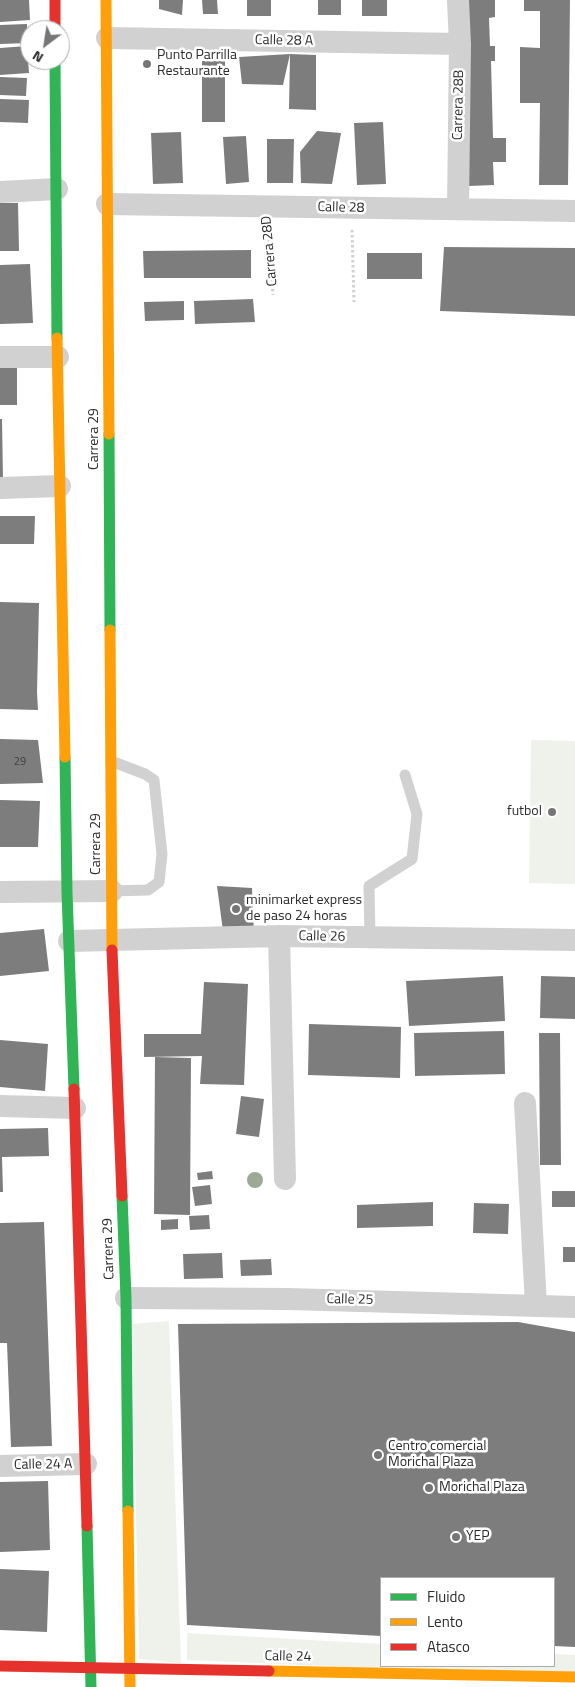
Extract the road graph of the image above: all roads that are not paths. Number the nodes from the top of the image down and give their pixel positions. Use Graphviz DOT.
graph roads {
  1 [pos="55,0"];
  2 [pos="106,0"];
  3 [pos="458,0"];
  4 [pos="55,20"];
  5 [pos="107,38"];
  6 [pos="460,44"];
  7 [pos="55,70"];
  8 [pos="56,189"];
  9 [pos="0,192"];
  10 [pos="107,204"];
  11 [pos="458,209"];
  12 [pos="575,211"];
  13 [pos="0,357"];
  14 [pos="58,357"];
  15 [pos="60,486"];
  16 [pos="0,488"];
  17 [pos="111,760"];
  18 [pos="405,775"];
  19 [pos="112,891"];
  20 [pos="0,892"];
  21 [pos="67,892"];
  22 [pos="279,936"];
  23 [pos="370,938"];
  24 [pos="112,940"];
  25 [pos="575,940"];
  26 [pos="69,941"];
  27 [pos="525,1103"];
  28 [pos="0,1106"];
  29 [pos="75,1108"];
  30 [pos="285,1180"];
  31 [pos="126,1298"];
  32 [pos="536,1305"];
  33 [pos="575,1307"];
  34 [pos="86,1464"];
  35 [pos="0,1466"];
  36 [pos="0,1666"];
  37 [pos="91,1667"];
  38 [pos="129,1668"];
  39 [pos="575,1677"];
  40 [pos="91,1687"];
  41 [pos="130,1687"];
  1 -- 4 [label="main road"];
  2 -- 5 [label="main road, Carrera 29"];
  3 -- 6 [label="street, Carrera 28B"];
  5 -- 6 [label="street, Calle 28 A"];
  5 -- 10 [label="main road, Carrera 29"];
  6 -- 11 [label="street, Carrera 28B"];
  7 -- 8 [label="main road"];
  8 -- 9 [label="street"];
  8 -- 14 [label="main road"];
  10 -- 11 [label="street, Calle 28"];
  10 -- 17 [label="main road, Carrera 29"];
  11 -- 12 [label="street, Calle 28"];
  13 -- 14 [label="street"];
  14 -- 15 [label="main road"];
  15 -- 16 [label="street"];
  15 -- 21 [label="main road"];
  17 -- 19 [label="main road, Carrera 29"];
  17 -- 19 [label="lane"];
  18 -- 23 [label="lane"];
  19 -- 21 [label="street"];
  19 -- 24 [label="main road, Carrera 29"];
  20 -- 21 [label="street"];
  21 -- 26 [label="main road"];
  22 -- 23 [label="street, Calle 26"];
  22 -- 24 [label="street, Calle 26"];
  22 -- 30 [label="street"];
  23 -- 25 [label="street, Calle 26"];
  24 -- 26 [label="street, Calle 26"];
  24 -- 31 [label="main road, Carrera 29"];
  26 -- 29 [label="main road"];
  27 -- 32 [label="street"];
  28 -- 29 [label="street"];
  29 -- 34 [label="main road"];
  31 -- 32 [label="street, Calle 25"];
  31 -- 38 [label="main road, Carrera 29"];
  32 -- 33 [label="street, Calle 25"];
  34 -- 35 [label="street, Calle 24 A"];
  34 -- 37 [label="main road"];
  36 -- 37 [label="main road, Calle 24"];
  37 -- 38 [label="main road, Calle 24"];
  37 -- 40 [label="main road"];
  38 -- 39 [label="main road, Calle 24"];
  38 -- 41 [label="main road, Carrera 29"];
}
